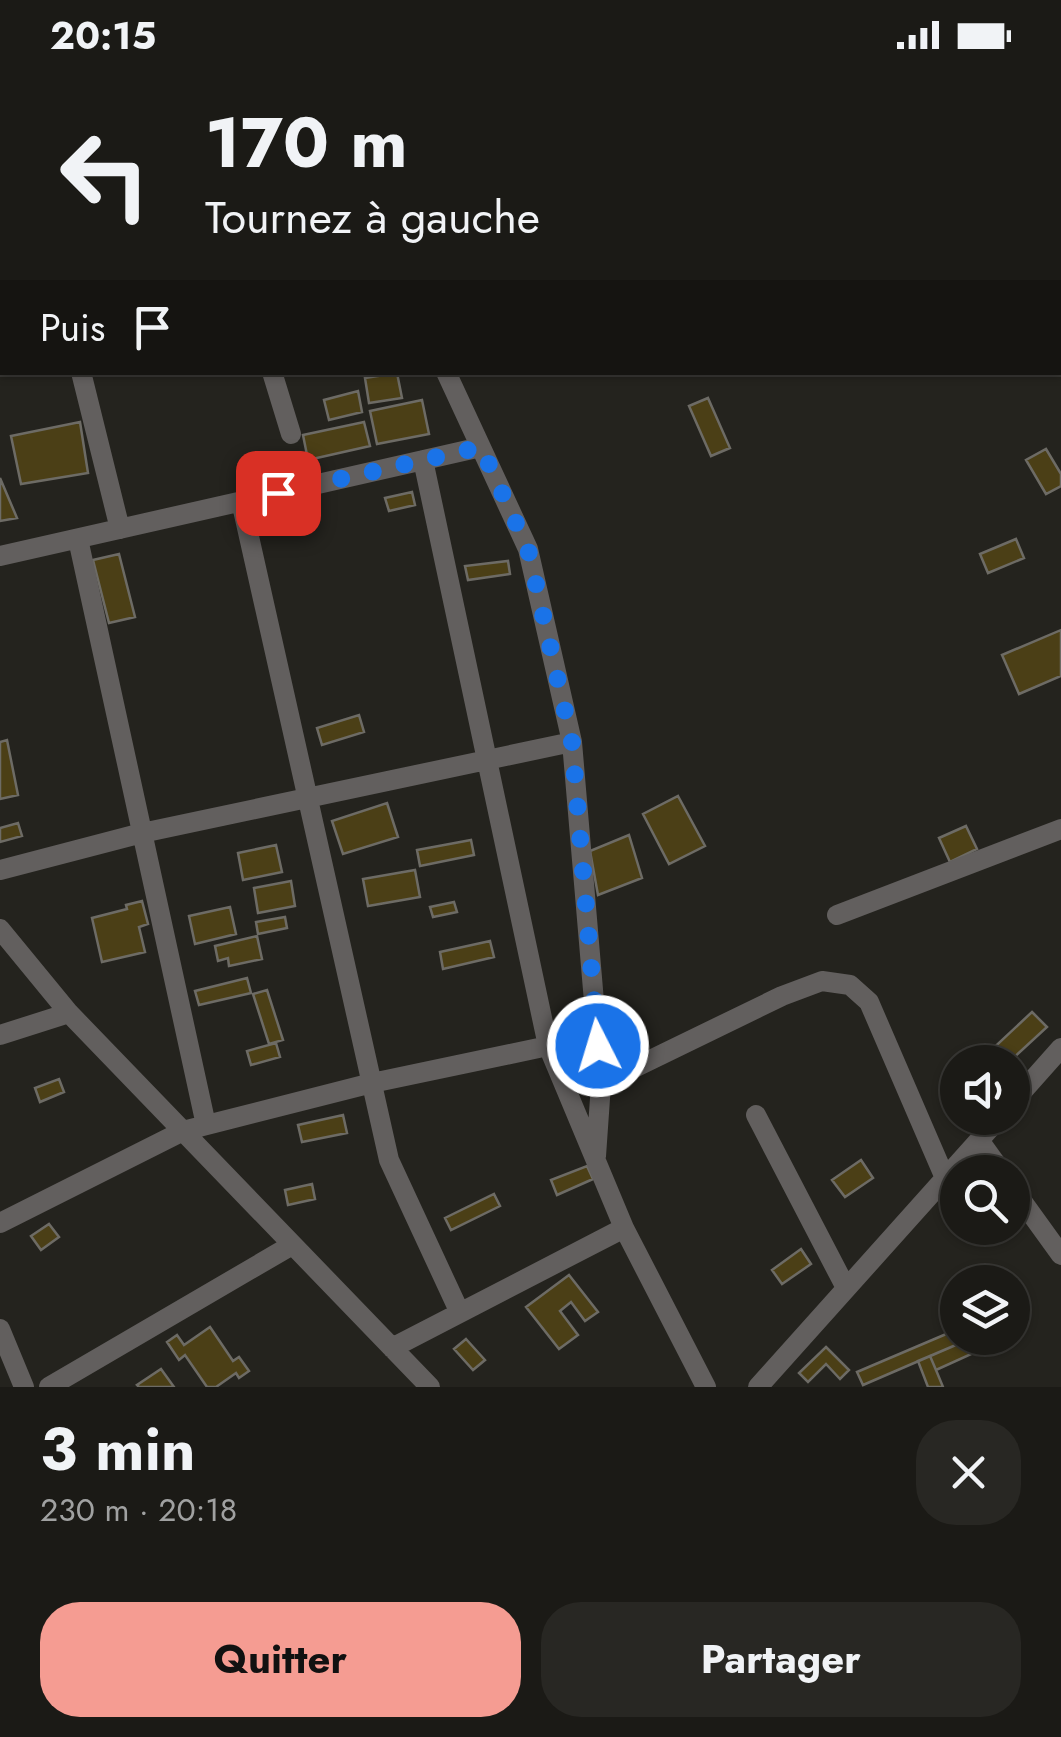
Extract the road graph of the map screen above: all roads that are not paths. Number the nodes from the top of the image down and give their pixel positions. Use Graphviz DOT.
graph roads {
  1 [pos="82,375"];
  2 [pos="273,375"];
  3 [pos="447,375"];
  4 [pos="291,434"];
  5 [pos="481,447"];
  6 [pos="423,460"];
  7 [pos="241,501"];
  8 [pos="120,529"];
  9 [pos="78,539"];
  10 [pos="0,556"];
  11 [pos="572,742"];
  12 [pos="486,760"];
  13 [pos="308,798"];
  14 [pos="1061,830"];
  15 [pos="142,832"];
  16 [pos="0,870"];
  17 [pos="837,915"];
  18 [pos="0,929"];
  19 [pos="69,1013"];
  20 [pos="0,1035"];
  21 [pos="548,1046"];
  22 [pos="1061,1048"];
  23 [pos="1030,1082"];
  24 [pos="372,1083"];
  25 [pos="600,1084"];
  26 [pos="756,1116"];
  27 [pos="206,1125"];
  28 [pos="183,1131"];
  29 [pos="984,1135"];
  30 [pos="979,1140"];
  31 [pos="966,1155"];
  32 [pos="990,1155"];
  33 [pos="595,1160"];
  34 [pos="940,1166"];
  35 [pos="940,1184"];
  36 [pos="1030,1212"];
  37 [pos="0,1223"];
  38 [pos="624,1228"];
  39 [pos="292,1244"];
  40 [pos="1061,1255"];
  41 [pos="846,1288"];
  42 [pos="460,1313"];
  43 [pos="0,1329"];
  44 [pos="392,1348"];
  45 [pos="424,1381"];
  46 [pos="24,1387"];
  47 [pos="49,1387"];
  48 [pos="398,1387"];
  49 [pos="706,1387"];
  50 [pos="758,1387"];
  1 -- 8 [label="street"];
  2 -- 4 [label="street"];
  3 -- 5 [label="street"];
  5 -- 6 [label="street"];
  5 -- 11 [label="street"];
  6 -- 7 [label="street"];
  6 -- 12 [label="street"];
  7 -- 8 [label="street"];
  7 -- 13 [label="street"];
  8 -- 9 [label="street"];
  9 -- 10 [label="street"];
  9 -- 15 [label="street"];
  11 -- 12 [label="street"];
  11 -- 25 [label="street"];
  12 -- 13 [label="street"];
  12 -- 21 [label="street"];
  13 -- 15 [label="street"];
  13 -- 24 [label="street"];
  14 -- 17 [label="street"];
  15 -- 16 [label="street"];
  15 -- 27 [label="street"];
  18 -- 19 [label="street"];
  19 -- 20 [label="street"];
  19 -- 28 [label="street"];
  21 -- 24 [label="street"];
  21 -- 25 [label="street"];
  21 -- 33 [label="street"];
  22 -- 23 [label="street"];
  24 -- 27 [label="street"];
  24 -- 42 [label="street"];
  25 -- 33 [label="street"];
  25 -- 34 [label="street"];
  26 -- 41 [label="street"];
  27 -- 28 [label="street"];
  28 -- 37 [label="street"];
  28 -- 39 [label="street"];
  29 -- 30 [label="street"];
  30 -- 31 [label="street"];
  30 -- 32 [label="street"];
  33 -- 38 [label="street"];
  35 -- 41 [label="street"];
  36 -- 40 [label="street"];
  38 -- 42 [label="street"];
  38 -- 49 [label="street"];
  39 -- 44 [label="street"];
  39 -- 47 [label="street"];
  41 -- 50 [label="street"];
  42 -- 44 [label="street"];
  43 -- 46 [label="street"];
  44 -- 45 [label="street"];
  45 -- 48 [label="street"];
}
